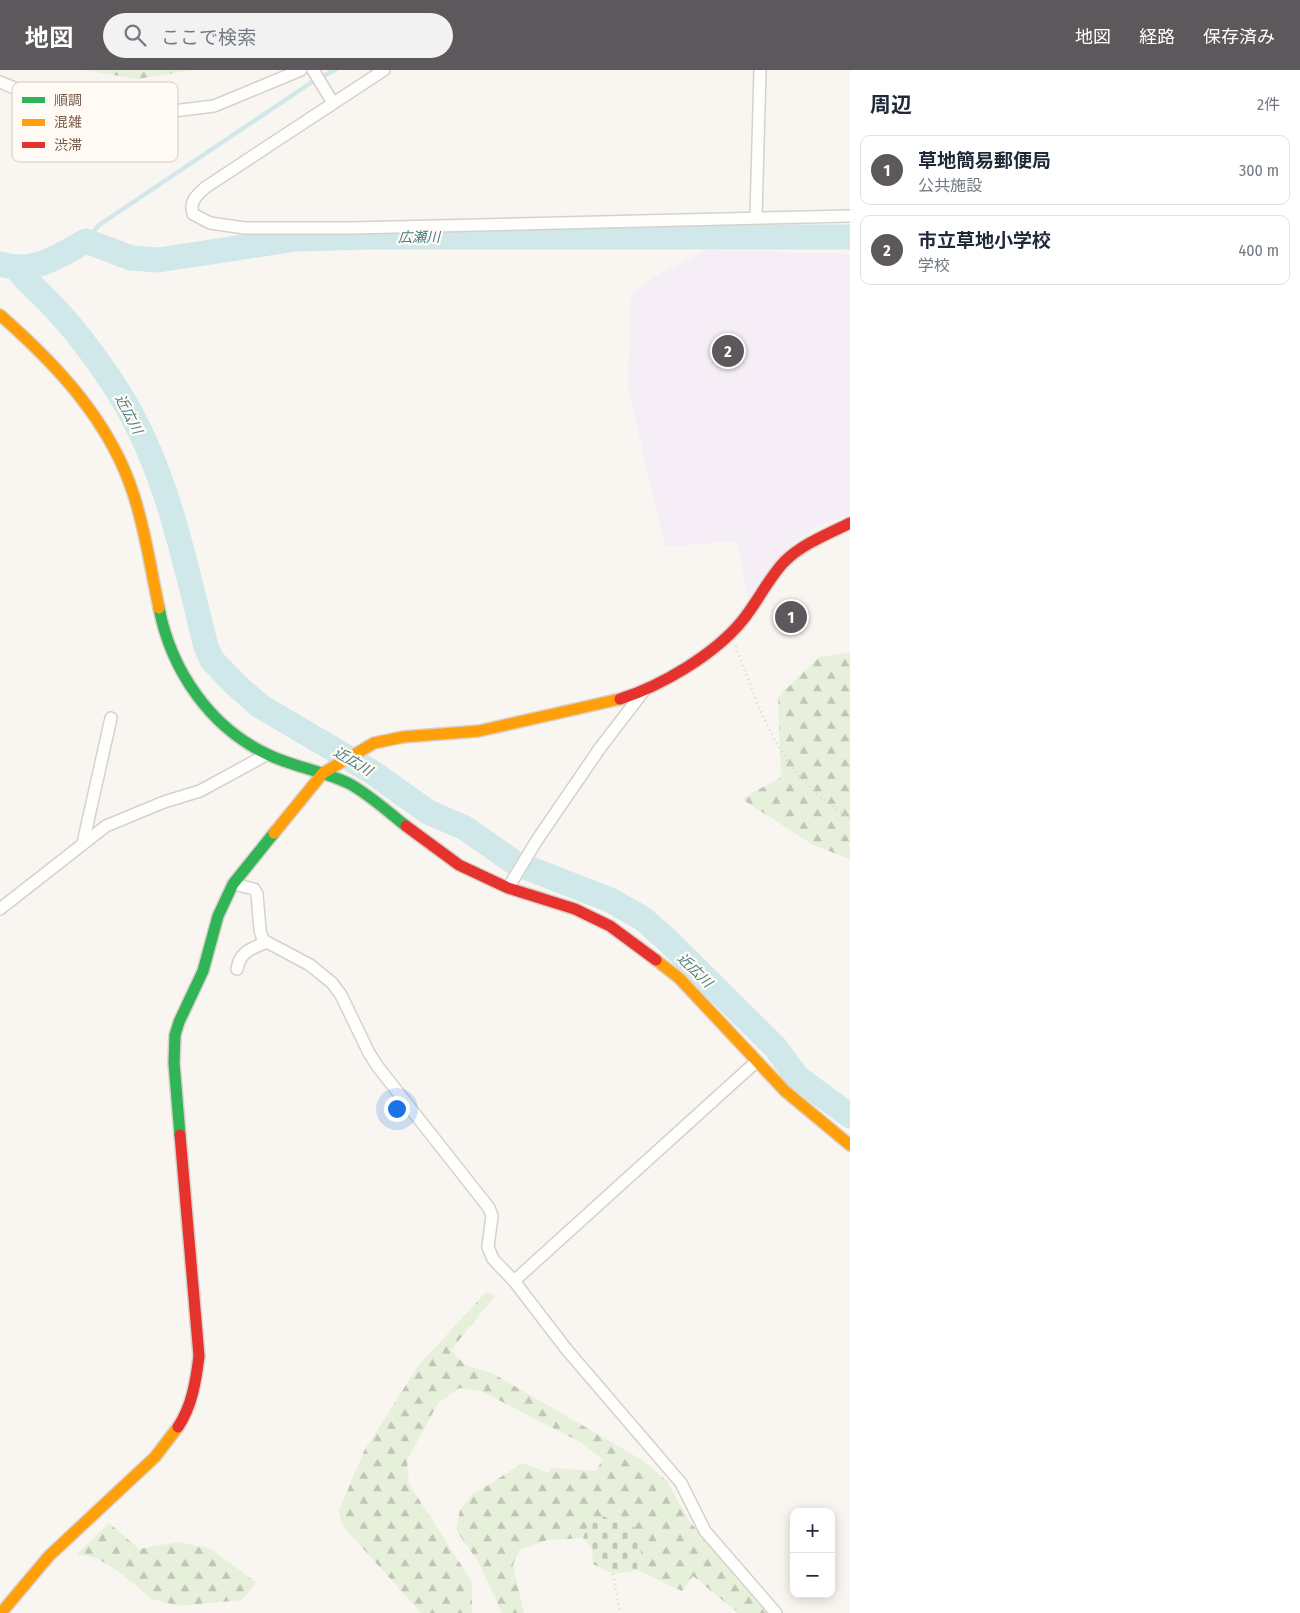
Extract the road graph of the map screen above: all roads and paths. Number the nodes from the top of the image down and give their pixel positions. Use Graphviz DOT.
graph roads {
  1 [pos="301,70"];
  2 [pos="313,70"];
  3 [pos="384,70"];
  4 [pos="760,70"];
  5 [pos="0,82"];
  6 [pos="12,87"];
  7 [pos="332,102"];
  8 [pos="178,110"];
  9 [pos="850,216"];
  10 [pos="756,218"];
  11 [pos="0,315"];
  12 [pos="850,523"];
  13 [pos="731,633"];
  14 [pos="643,692"];
  15 [pos="111,718"];
  16 [pos="266,755"];
  17 [pos="323,773"];
  18 [pos="850,818"];
  19 [pos="83,843"];
  20 [pos="233,884"];
  21 [pos="508,888"];
  22 [pos="0,909"];
  23 [pos="265,943"];
  24 [pos="237,969"];
  25 [pos="757,1061"];
  26 [pos="850,1145"];
  27 [pos="514,1281"];
  28 [pos="614,1574"];
  29 [pos="1,1613"];
  30 [pos="620,1613"];
  31 [pos="776,1613"];
  1 -- 8 [label="street"];
  2 -- 7 [label="street"];
  3 -- 7 [label="street"];
  4 -- 10 [label="street"];
  5 -- 6 [label="street"];
  7 -- 10 [label="street"];
  9 -- 10 [label="street"];
  11 -- 16 [label="street"];
  12 -- 13 [label="street"];
  13 -- 14 [label="street"];
  13 -- 18 [label="path"];
  14 -- 17 [label="street"];
  14 -- 21 [label="street"];
  15 -- 19 [label="street"];
  16 -- 17 [label="street"];
  16 -- 19 [label="street"];
  17 -- 20 [label="street"];
  17 -- 21 [label="street"];
  19 -- 22 [label="street"];
  20 -- 23 [label="street"];
  20 -- 29 [label="street"];
  21 -- 25 [label="street"];
  23 -- 24 [label="street"];
  23 -- 27 [label="street"];
  25 -- 26 [label="street"];
  25 -- 27 [label="street"];
  27 -- 31 [label="street"];
  28 -- 30 [label="path"];
}
